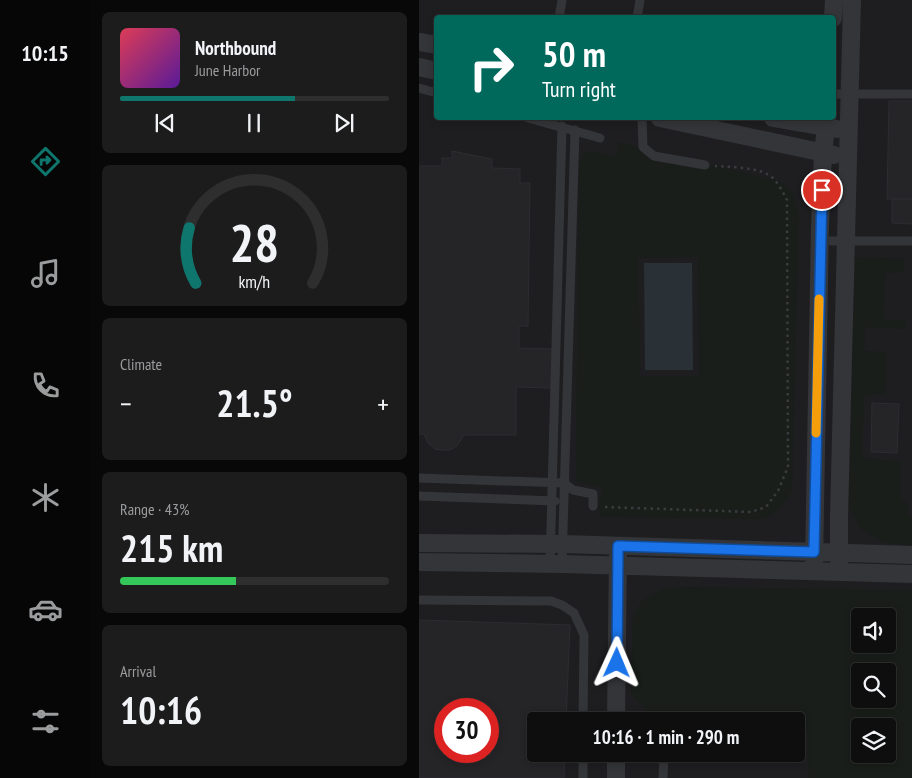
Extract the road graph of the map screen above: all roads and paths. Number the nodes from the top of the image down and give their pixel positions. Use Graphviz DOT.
graph roads {
  1 [pos="563,0"];
  2 [pos="640,0"];
  3 [pos="834,0"];
  4 [pos="851,0"];
  5 [pos="560,15"];
  6 [pos="638,15"];
  7 [pos="833,15"];
  8 [pos="419,42"];
  9 [pos="434,44"];
  10 [pos="419,67"];
  11 [pos="434,70"];
  12 [pos="419,88"];
  13 [pos="434,91"];
  14 [pos="842,94"];
  15 [pos="912,94"];
  16 [pos="537,120"];
  17 [pos="642,120"];
  18 [pos="669,120"];
  19 [pos="795,120"];
  20 [pos="827,123"];
  21 [pos="562,126"];
  22 [pos="575,130"];
  23 [pos="849,131"];
  24 [pos="600,138"];
  25 [pos="823,153"];
  26 [pos="847,157"];
  27 [pos="705,164"];
  28 [pos="912,241"];
  29 [pos="820,242"];
  30 [pos="845,242"];
  31 [pos="419,478"];
  32 [pos="552,482"];
  33 [pos="564,483"];
  34 [pos="419,496"];
  35 [pos="551,501"];
  36 [pos="563,501"];
  37 [pos="593,506"];
  38 [pos="419,543"];
  39 [pos="557,544"];
  40 [pos="618,546"];
  41 [pos="814,552"];
  42 [pos="840,553"];
  43 [pos="912,555"];
  44 [pos="419,562"];
  45 [pos="556,564"];
  46 [pos="618,566"];
  47 [pos="813,571"];
  48 [pos="839,572"];
  49 [pos="912,574"];
  50 [pos="419,600"];
  51 [pos="583,712"];
  52 [pos="617,712"];
  53 [pos="583,762"];
  54 [pos="616,762"];
  55 [pos="664,762"];
  56 [pos="583,778"];
  57 [pos="616,778"];
  58 [pos="663,778"];
  1 -- 5 [label="lane"];
  2 -- 6 [label="lane"];
  3 -- 7 [label="street"];
  4 -- 14 [label="street"];
  8 -- 9 [label="street"];
  10 -- 11 [label="street"];
  12 -- 13 [label="lane"];
  14 -- 15 [label="lane"];
  14 -- 23 [label="street"];
  16 -- 21 [label="lane"];
  17 -- 27 [label="lane"];
  18 -- 25 [label="street"];
  19 -- 20 [label="street"];
  20 -- 23 [label="street"];
  20 -- 25 [label="street"];
  21 -- 22 [label="lane"];
  21 -- 32 [label="lane"];
  22 -- 24 [label="lane"];
  22 -- 33 [label="lane"];
  23 -- 26 [label="street"];
  25 -- 26 [label="street"];
  25 -- 29 [label="street"];
  26 -- 30 [label="street"];
  27 -- 37 [label="path"];
  28 -- 30 [label="lane"];
  29 -- 30 [label="lane"];
  29 -- 41 [label="street"];
  30 -- 42 [label="street"];
  31 -- 32 [label="lane"];
  32 -- 33 [label="lane"];
  32 -- 35 [label="lane"];
  33 -- 36 [label="lane"];
  33 -- 37 [label="lane"];
  34 -- 35 [label="lane"];
  35 -- 36 [label="lane"];
  35 -- 39 [label="lane"];
  36 -- 39 [label="lane"];
  38 -- 39 [label="street"];
  39 -- 40 [label="street"];
  39 -- 45 [label="lane"];
  40 -- 41 [label="street"];
  40 -- 46 [label="street"];
  41 -- 42 [label="street"];
  41 -- 47 [label="street"];
  42 -- 43 [label="street"];
  42 -- 48 [label="street"];
  44 -- 45 [label="street"];
  45 -- 46 [label="street"];
  46 -- 47 [label="street"];
  46 -- 52 [label="street"];
  47 -- 48 [label="street"];
  48 -- 49 [label="street"];
  50 -- 51 [label="lane"];
  53 -- 56 [label="lane"];
  54 -- 57 [label="street"];
  55 -- 58 [label="lane"];
}
